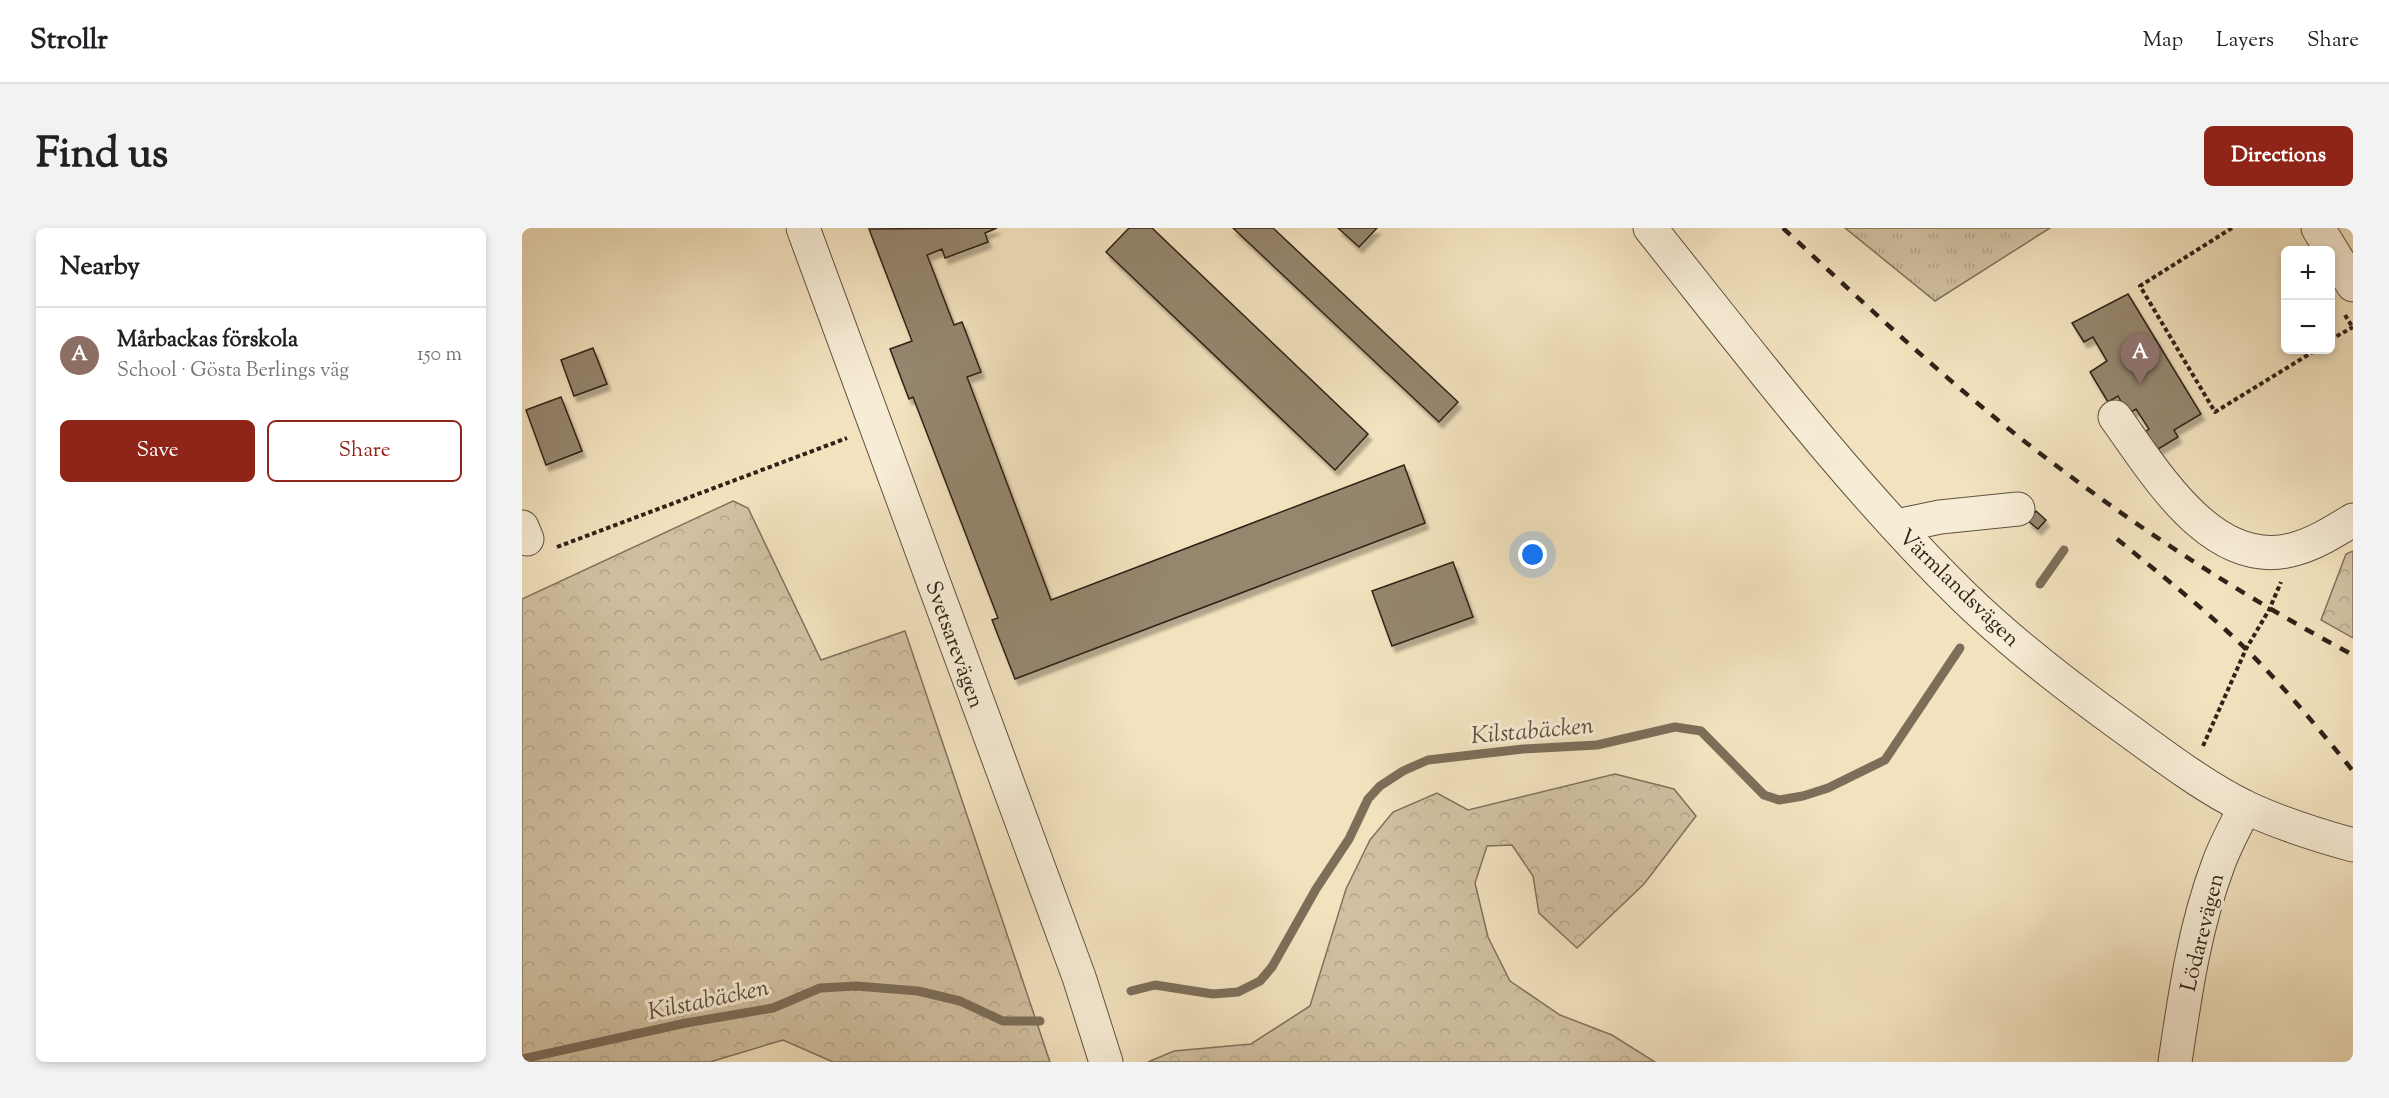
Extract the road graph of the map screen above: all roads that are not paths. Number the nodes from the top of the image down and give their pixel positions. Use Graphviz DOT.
graph roads {
  1 [pos="802,228"];
  2 [pos="1650,228"];
  3 [pos="2319,228"];
  4 [pos="2353,285"];
  5 [pos="2115,417"];
  6 [pos="2019,509"];
  7 [pos="2353,520"];
  8 [pos="1897,526"];
  9 [pos="2245,807"];
  10 [pos="2353,845"];
  11 [pos="1106,1062"];
  12 [pos="2175,1062"];
  1 -- 11 [label="street, Svetsarevägen"];
  2 -- 8 [label="street, Värmlandsvägen"];
  3 -- 4 [label="street"];
  5 -- 7 [label="street"];
  6 -- 8 [label="street"];
  8 -- 9 [label="street, Värmlandsvägen"];
  9 -- 10 [label="street, Värmlandsvägen"];
  9 -- 12 [label="street, Lödarevägen"];
}
